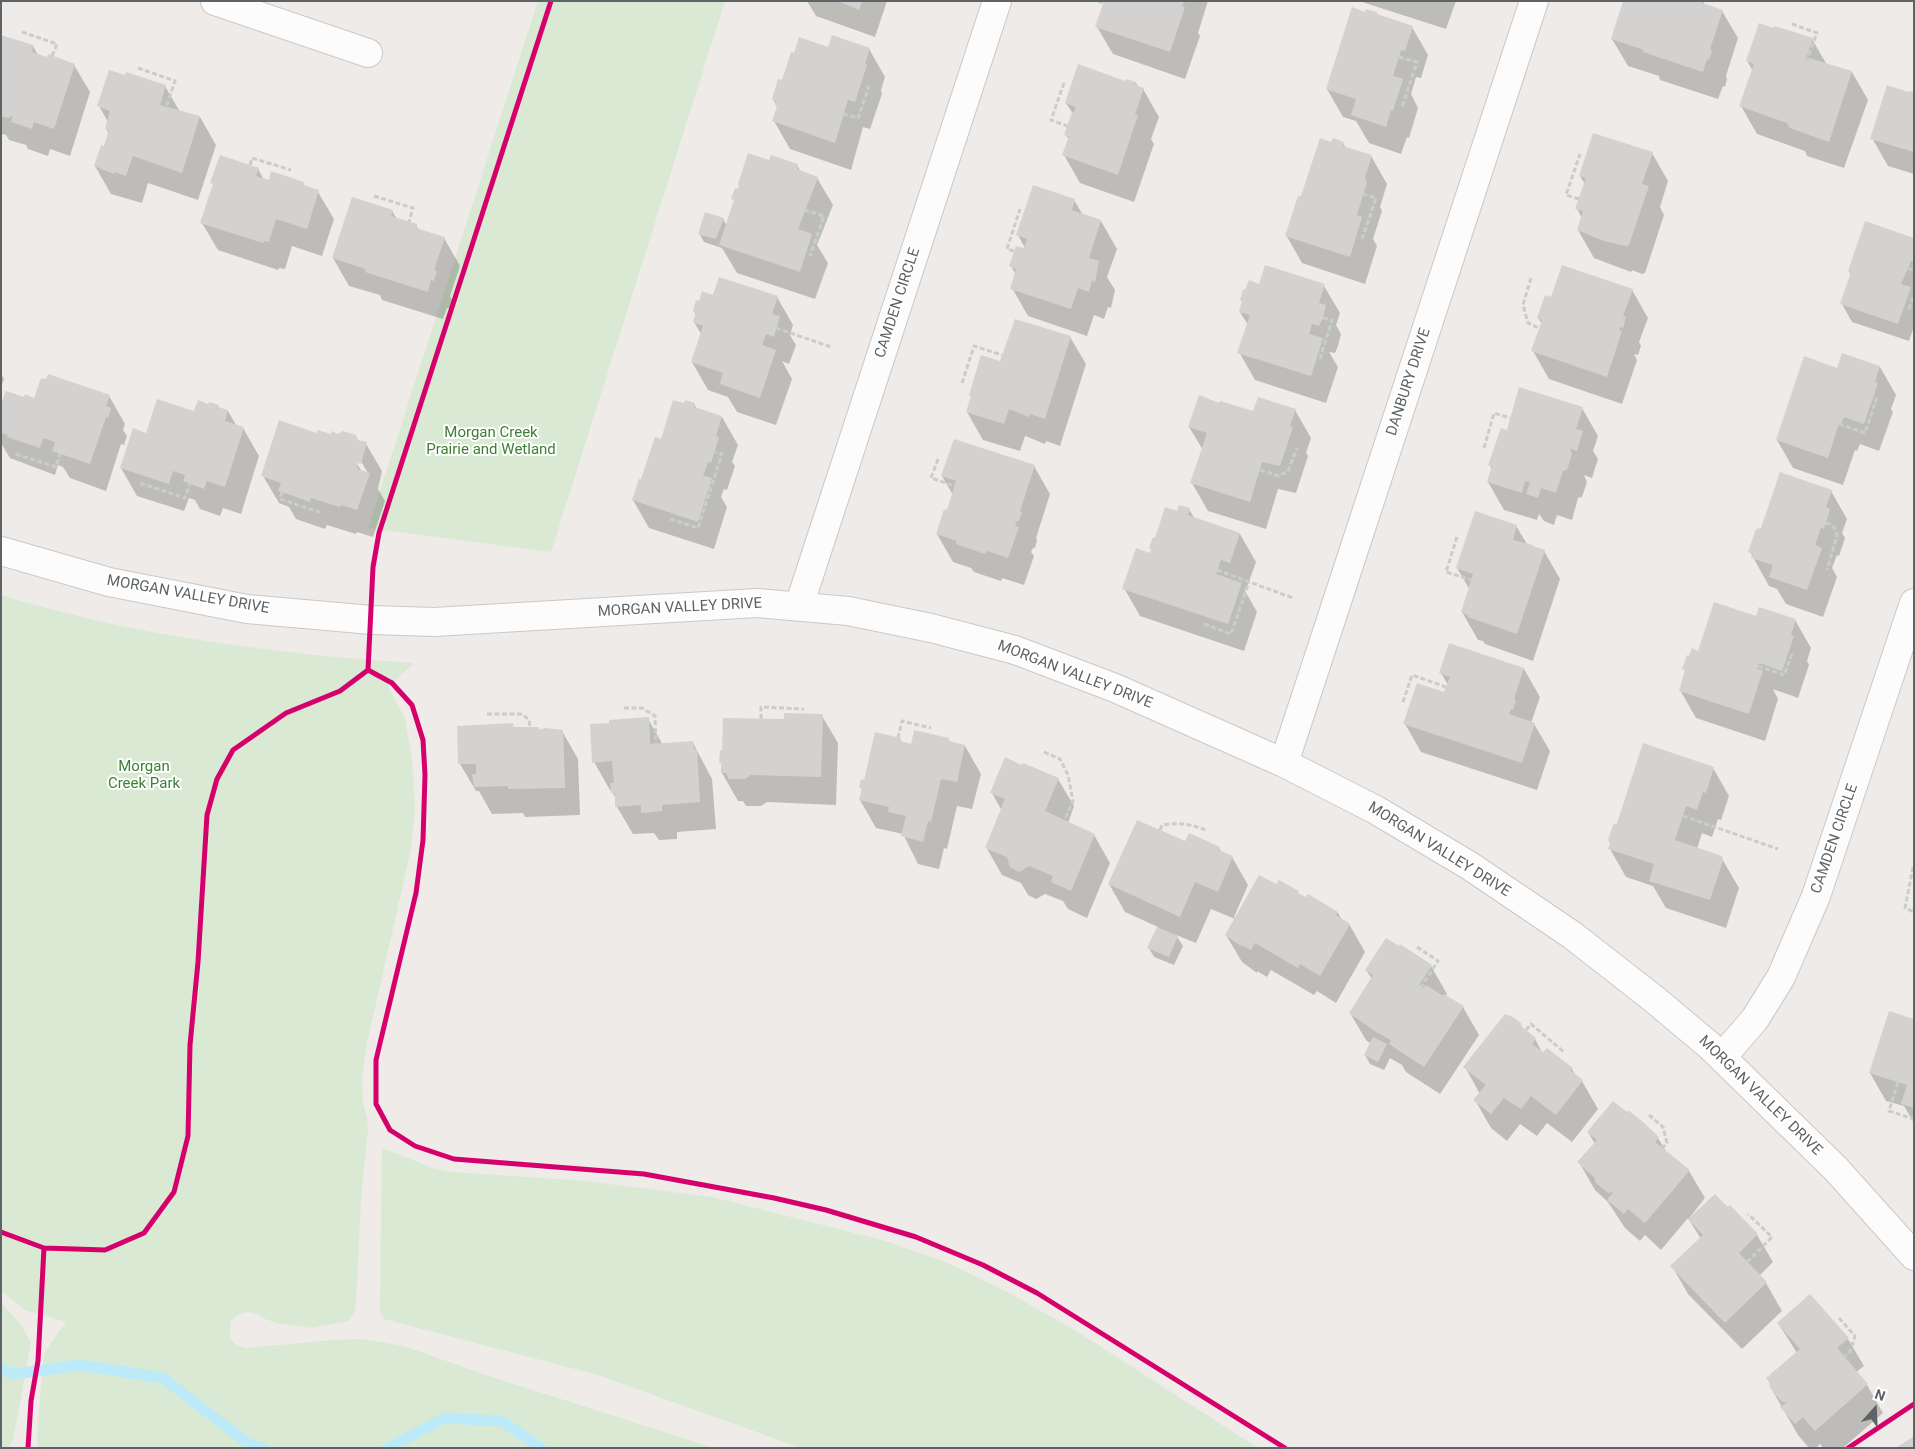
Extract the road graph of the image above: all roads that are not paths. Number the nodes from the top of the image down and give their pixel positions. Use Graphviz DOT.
graph roads {
  1 [pos="215,1"];
  2 [pos="997,1"];
  3 [pos="1534,1"];
  4 [pos="368,53"];
  5 [pos="1,551"];
  6 [pos="1914,603"];
  7 [pos="798,606"];
  8 [pos="1284,763"];
  9 [pos="1722,1057"];
  10 [pos="1914,1256"];
  1 -- 4 [label="street"];
  2 -- 7 [label="street, CAMDEN CIRCLE"];
  3 -- 8 [label="street, DANBURY DRIVE"];
  5 -- 7 [label="street, MORGAN VALLEY DRIVE"];
  6 -- 9 [label="street, CAMDEN CIRCLE"];
  7 -- 8 [label="street, MORGAN VALLEY DRIVE"];
  8 -- 9 [label="street, MORGAN VALLEY DRIVE"];
  9 -- 10 [label="street, MORGAN VALLEY DRIVE"];
}
